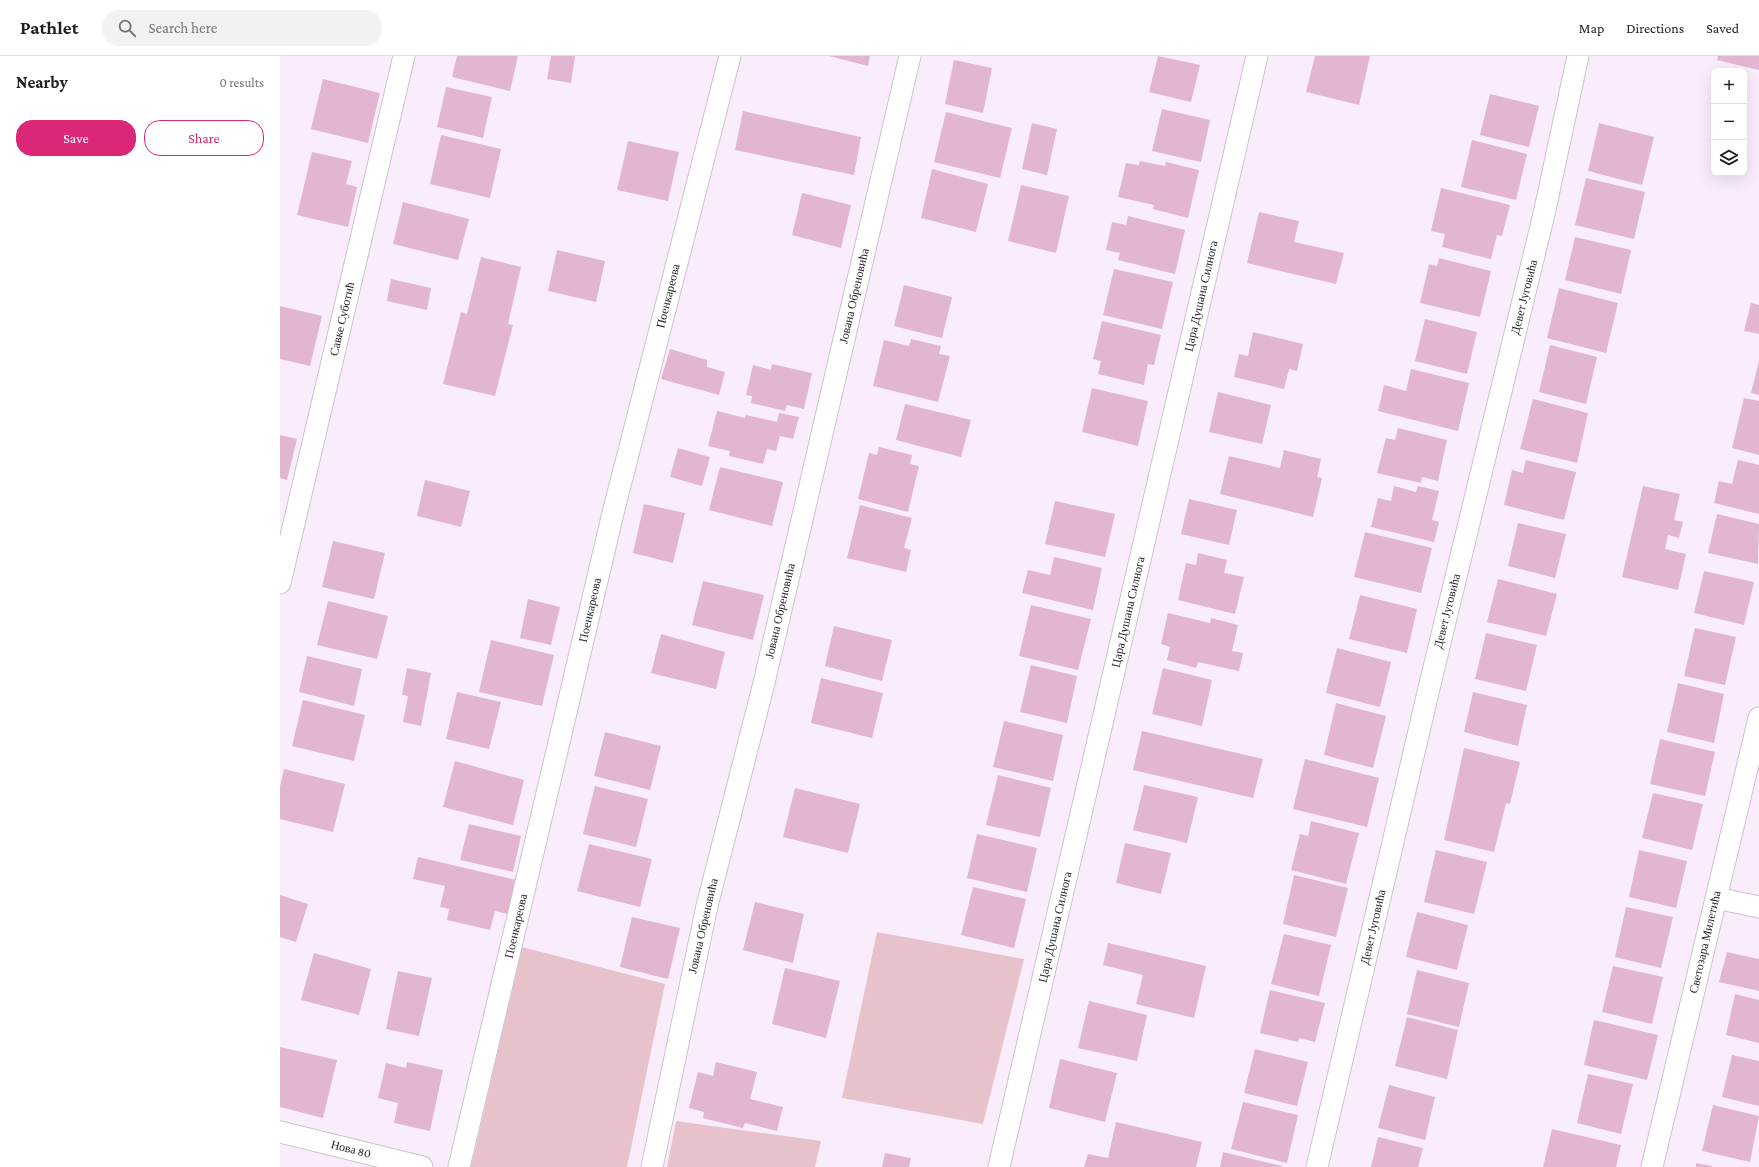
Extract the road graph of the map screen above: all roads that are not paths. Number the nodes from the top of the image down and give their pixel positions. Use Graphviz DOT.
graph roads {
  1 [pos="404,56"];
  2 [pos="730,56"];
  3 [pos="910,56"];
  4 [pos="1257,56"];
  5 [pos="1578,56"];
  6 [pos="280,582"];
  7 [pos="1759,718"];
  8 [pos="1716,898"];
  9 [pos="1759,907"];
  10 [pos="280,1132"];
  11 [pos="422,1167"];
  12 [pos="459,1167"];
  13 [pos="652,1167"];
  14 [pos="999,1167"];
  15 [pos="1317,1167"];
  16 [pos="1652,1167"];
  1 -- 6 [label="street, Савке Суботић"];
  2 -- 12 [label="street, Поенкареова"];
  3 -- 13 [label="street, Јована Обреновића"];
  4 -- 14 [label="street, Цара Душана Силнога"];
  5 -- 15 [label="street, Девет Југовића"];
  7 -- 8 [label="street, Светозара Милетића"];
  8 -- 9 [label="street"];
  8 -- 16 [label="street, Светозара Милетића"];
  10 -- 11 [label="street, Нова 80"];
}
